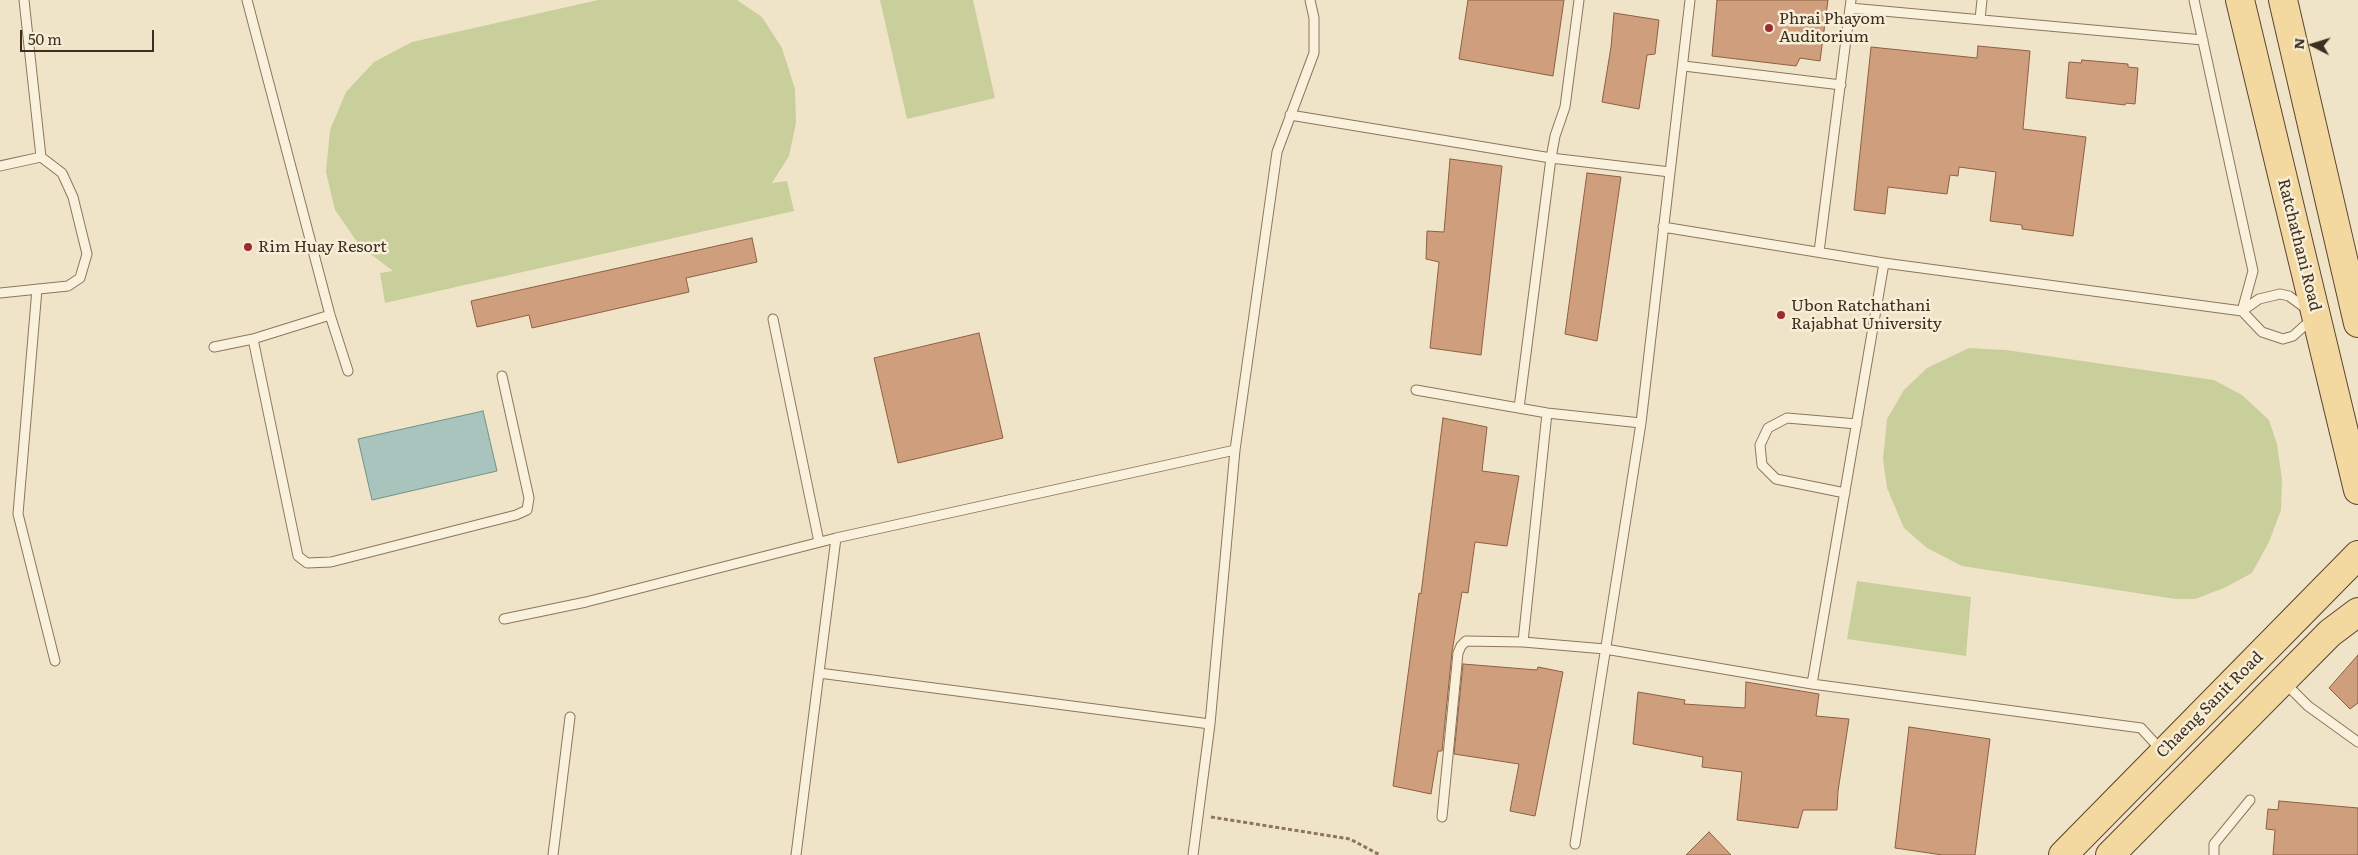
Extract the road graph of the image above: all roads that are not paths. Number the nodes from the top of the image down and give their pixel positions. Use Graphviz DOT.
graph roads {
  1 [pos="24,0"];
  2 [pos="247,0"];
  3 [pos="1310,0"];
  4 [pos="1579,0"];
  5 [pos="1690,0"];
  6 [pos="1982,0"];
  7 [pos="2194,0"];
  8 [pos="2240,0"];
  9 [pos="2287,1"];
  10 [pos="1851,4"];
  11 [pos="1980,19"];
  12 [pos="2203,40"];
  13 [pos="1684,66"];
  14 [pos="1841,85"];
  15 [pos="1290,115"];
  16 [pos="41,157"];
  17 [pos="1551,158"];
  18 [pos="0,166"];
  19 [pos="1670,172"];
  20 [pos="1663,227"];
  21 [pos="1819,252"];
  22 [pos="1884,263"];
  23 [pos="37,289"];
  24 [pos="0,293"];
  25 [pos="2242,311"];
  26 [pos="330,314"];
  27 [pos="2316,316"];
  28 [pos="2357,318"];
  29 [pos="773,319"];
  30 [pos="253,339"];
  31 [pos="214,347"];
  32 [pos="348,371"];
  33 [pos="502,376"];
  34 [pos="1416,390"];
  35 [pos="1519,408"];
  36 [pos="1547,413"];
  37 [pos="1641,423"];
  38 [pos="1857,424"];
  39 [pos="1235,450"];
  40 [pos="2358,490"];
  41 [pos="1845,493"];
  42 [pos="836,538"];
  43 [pos="819,542"];
  44 [pos="2358,555"];
  45 [pos="2358,612"];
  46 [pos="504,619"];
  47 [pos="1523,642"];
  48 [pos="1605,649"];
  49 [pos="55,661"];
  50 [pos="819,673"];
  51 [pos="2282,680"];
  52 [pos="1812,684"];
  53 [pos="570,717"];
  54 [pos="1210,724"];
  55 [pos="2358,742"];
  56 [pos="2163,752"];
  57 [pos="2250,800"];
  58 [pos="1442,817"];
  59 [pos="1575,844"];
  60 [pos="553,855"];
  61 [pos="796,855"];
  62 [pos="1193,855"];
  63 [pos="2063,855"];
  64 [pos="2110,855"];
  65 [pos="2214,855"];
  1 -- 16 [label="lane"];
  2 -- 26 [label="lane"];
  3 -- 15 [label="lane"];
  4 -- 17 [label="lane"];
  5 -- 13 [label="lane"];
  6 -- 11 [label="lane"];
  7 -- 12 [label="lane"];
  8 -- 27 [label="main road, Ratchathani Road"];
  9 -- 28 [label="main road"];
  10 -- 11 [label="lane"];
  10 -- 14 [label="lane"];
  11 -- 12 [label="lane"];
  12 -- 25 [label="lane"];
  13 -- 14 [label="lane"];
  13 -- 19 [label="lane"];
  14 -- 21 [label="lane"];
  15 -- 17 [label="lane"];
  15 -- 39 [label="lane"];
  16 -- 18 [label="lane"];
  16 -- 23 [label="lane"];
  17 -- 19 [label="lane"];
  17 -- 35 [label="lane"];
  19 -- 20 [label="lane"];
  20 -- 21 [label="lane"];
  20 -- 37 [label="lane"];
  21 -- 22 [label="lane"];
  22 -- 25 [label="lane"];
  22 -- 38 [label="lane"];
  23 -- 24 [label="lane"];
  23 -- 49 [label="lane"];
  25 -- 27 [label="lane"];
  25 -- 27 [label="lane"];
  26 -- 30 [label="lane"];
  26 -- 32 [label="lane"];
  27 -- 28 [label="main road"];
  27 -- 40 [label="main road, Ratchathani Road"];
  29 -- 43 [label="lane"];
  30 -- 31 [label="lane"];
  30 -- 33 [label="lane"];
  34 -- 35 [label="lane"];
  35 -- 36 [label="lane"];
  36 -- 37 [label="lane"];
  36 -- 47 [label="lane"];
  37 -- 48 [label="lane"];
  38 -- 41 [label="lane"];
  38 -- 41 [label="lane"];
  39 -- 42 [label="lane"];
  39 -- 54 [label="lane"];
  41 -- 52 [label="lane"];
  42 -- 43 [label="lane"];
  42 -- 50 [label="lane"];
  43 -- 46 [label="lane"];
  44 -- 56 [label="main road, Chaeng Sanit Road"];
  45 -- 51 [label="main road, Chaeng Sanit Road"];
  47 -- 48 [label="lane"];
  47 -- 58 [label="lane"];
  48 -- 52 [label="lane"];
  48 -- 59 [label="lane"];
  50 -- 54 [label="lane"];
  50 -- 61 [label="lane"];
  51 -- 55 [label="lane"];
  51 -- 64 [label="main road, Chaeng Sanit Road"];
  52 -- 56 [label="lane"];
  53 -- 60 [label="lane"];
  54 -- 62 [label="lane"];
  56 -- 63 [label="main road, Chaeng Sanit Road"];
  57 -- 65 [label="lane"];
}
